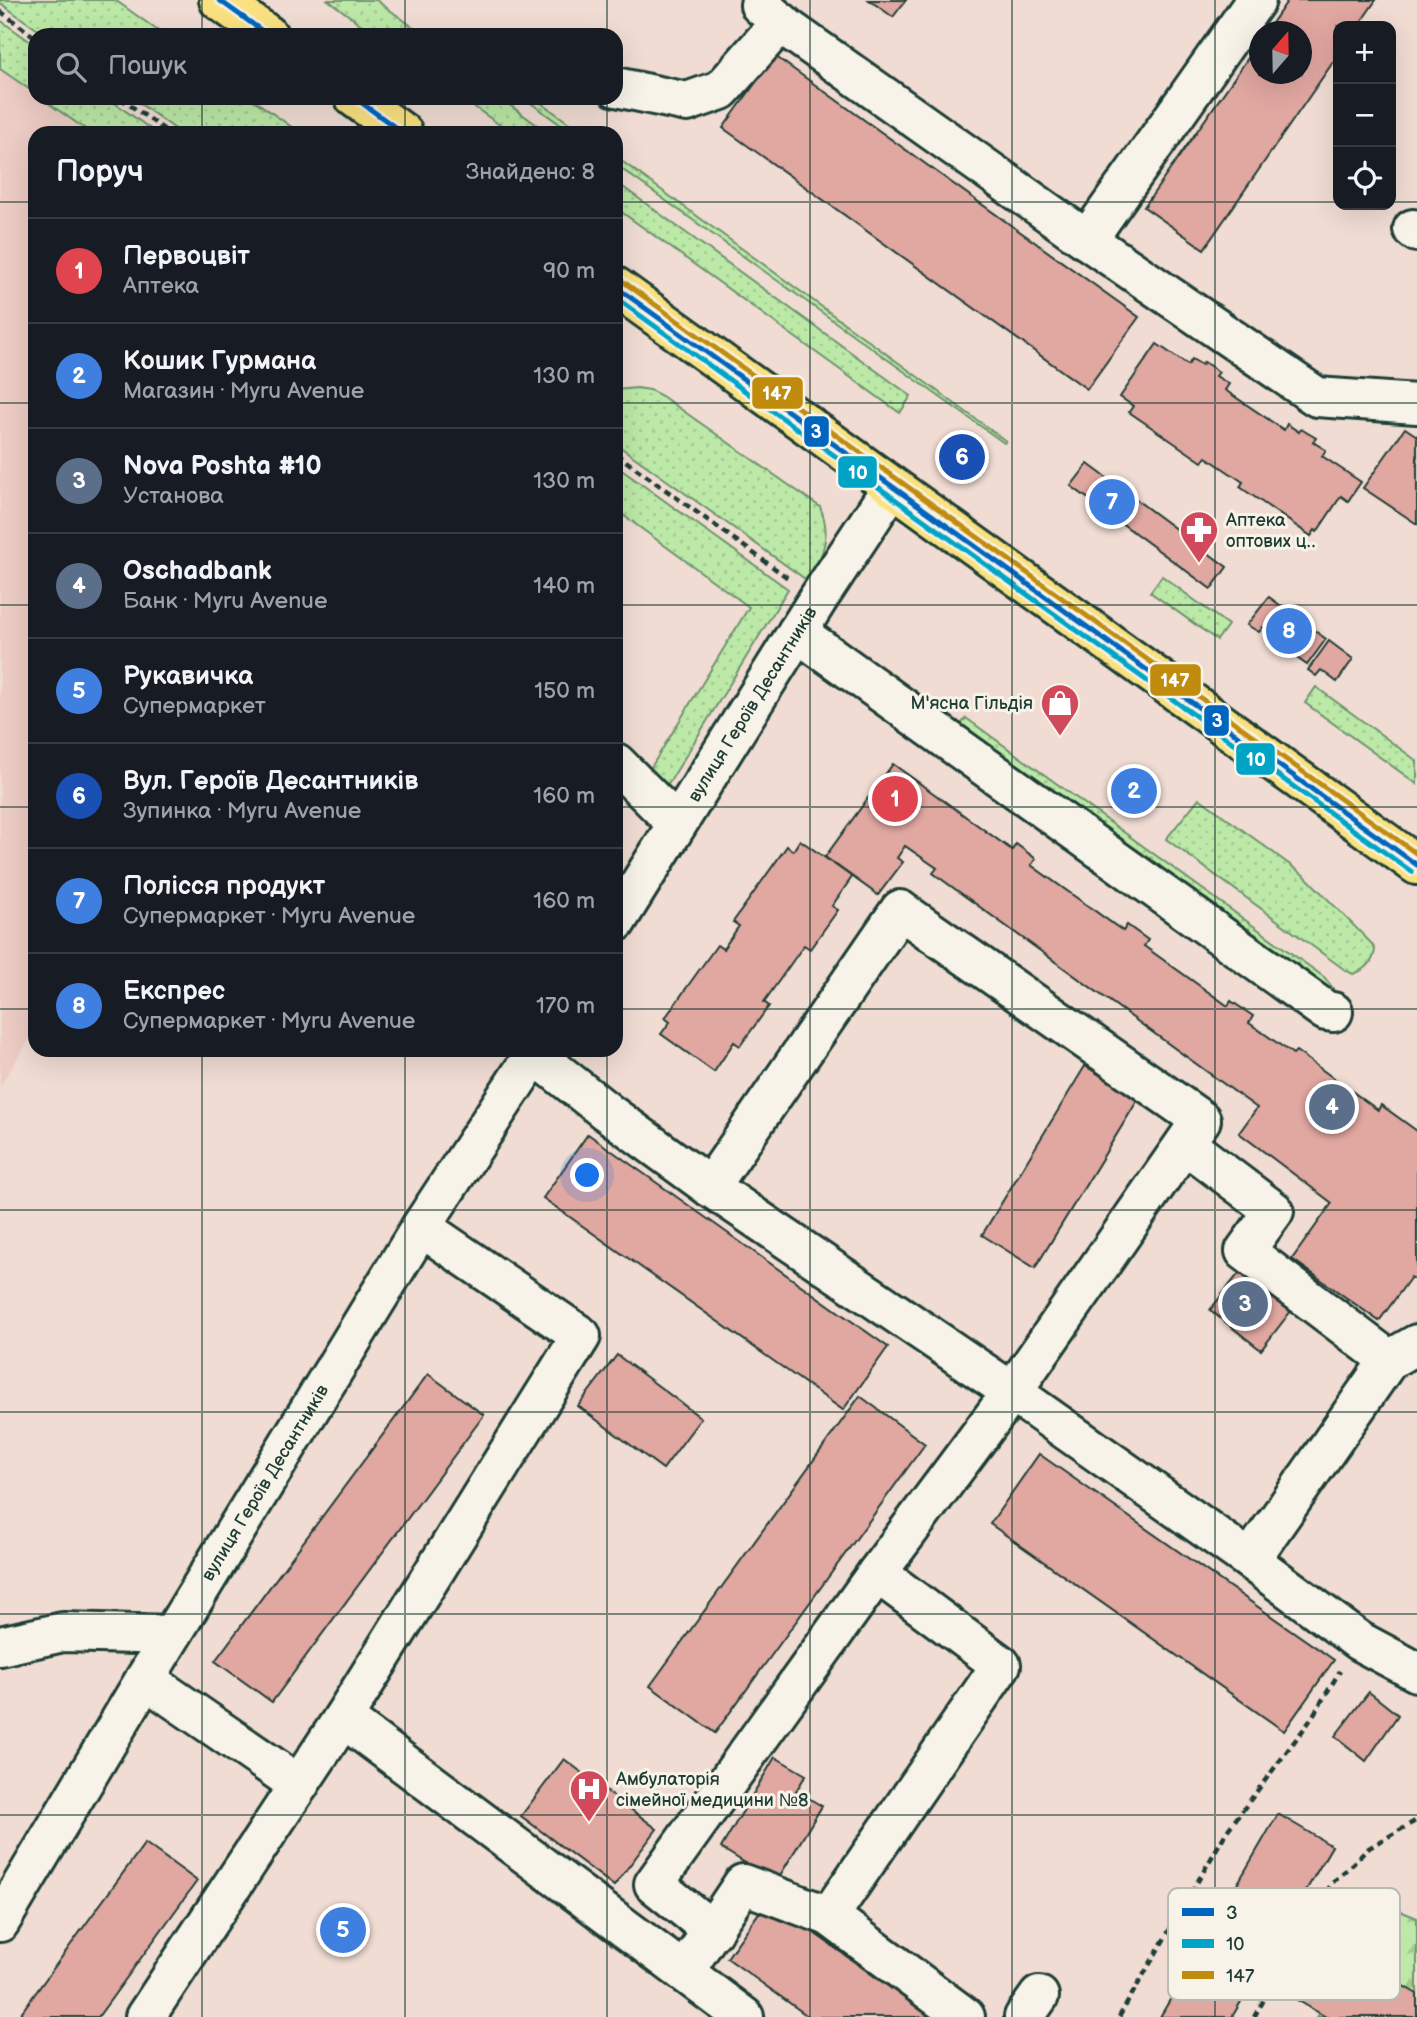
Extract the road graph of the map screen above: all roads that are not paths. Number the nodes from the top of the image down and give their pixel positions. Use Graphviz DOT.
graph roads {
  1 [pos="219,0"];
  2 [pos="1256,0"];
  3 [pos="772,11"];
  4 [pos="258,28"];
  5 [pos="623,88"];
  6 [pos="365,105"];
  7 [pos="393,126"];
  8 [pos="1087,240"];
  9 [pos="623,292"];
  10 [pos="1417,404"];
  11 [pos="892,487"];
  12 [pos="797,632"];
  13 [pos="623,770"];
  14 [pos="677,824"];
  15 [pos="1417,866"];
  16 [pos="623,911"];
  17 [pos="1333,1012"];
  18 [pos="532,1057"];
  19 [pos="541,1057"];
  20 [pos="1185,1144"];
  21 [pos="710,1187"];
  22 [pos="421,1227"];
  23 [pos="1403,1352"];
  24 [pos="1012,1392"];
  25 [pos="1250,1560"];
  26 [pos="877,1573"];
  27 [pos="171,1636"];
  28 [pos="0,1646"];
  29 [pos="1417,1672"];
  30 [pos="145,1679"];
  31 [pos="343,1718"];
  32 [pos="299,1785"];
  33 [pos="829,1916"];
  34 [pos="0,1922"];
  35 [pos="713,1931"];
  36 [pos="684,1972"];
  37 [pos="145,2017"];
  38 [pos="744,2017"];
  39 [pos="965,2017"];
  1 -- 4 [label="main road"];
  2 -- 8 [label="street"];
  3 -- 5 [label="street"];
  3 -- 8 [label="street"];
  6 -- 7 [label="main road"];
  8 -- 10 [label="street"];
  9 -- 11 [label="main road"];
  11 -- 12 [label="street, вулиця Героїв Десантників"];
  11 -- 15 [label="main road"];
  12 -- 14 [label="street, вулиця Героїв Десантників"];
  12 -- 17 [label="street"];
  13 -- 14 [label="street"];
  14 -- 16 [label="street, вулиця Героїв Десантників"];
  18 -- 22 [label="street, вулиця Героїв Десантників"];
  19 -- 21 [label="street"];
  20 -- 21 [label="street"];
  20 -- 23 [label="street"];
  20 -- 24 [label="street"];
  21 -- 24 [label="street"];
  22 -- 27 [label="street, вулиця Героїв Десантників"];
  22 -- 31 [label="street"];
  23 -- 25 [label="street"];
  24 -- 25 [label="street"];
  24 -- 26 [label="street"];
  25 -- 29 [label="street"];
  26 -- 33 [label="street"];
  26 -- 35 [label="street"];
  27 -- 28 [label="street"];
  27 -- 30 [label="street, вулиця Героїв Десантників"];
  30 -- 32 [label="street"];
  30 -- 34 [label="street, вулиця Героїв Десантників"];
  31 -- 32 [label="street"];
  31 -- 36 [label="street"];
  32 -- 37 [label="street"];
  33 -- 35 [label="street"];
  33 -- 39 [label="street"];
  35 -- 36 [label="street"];
  36 -- 38 [label="street"];
}
